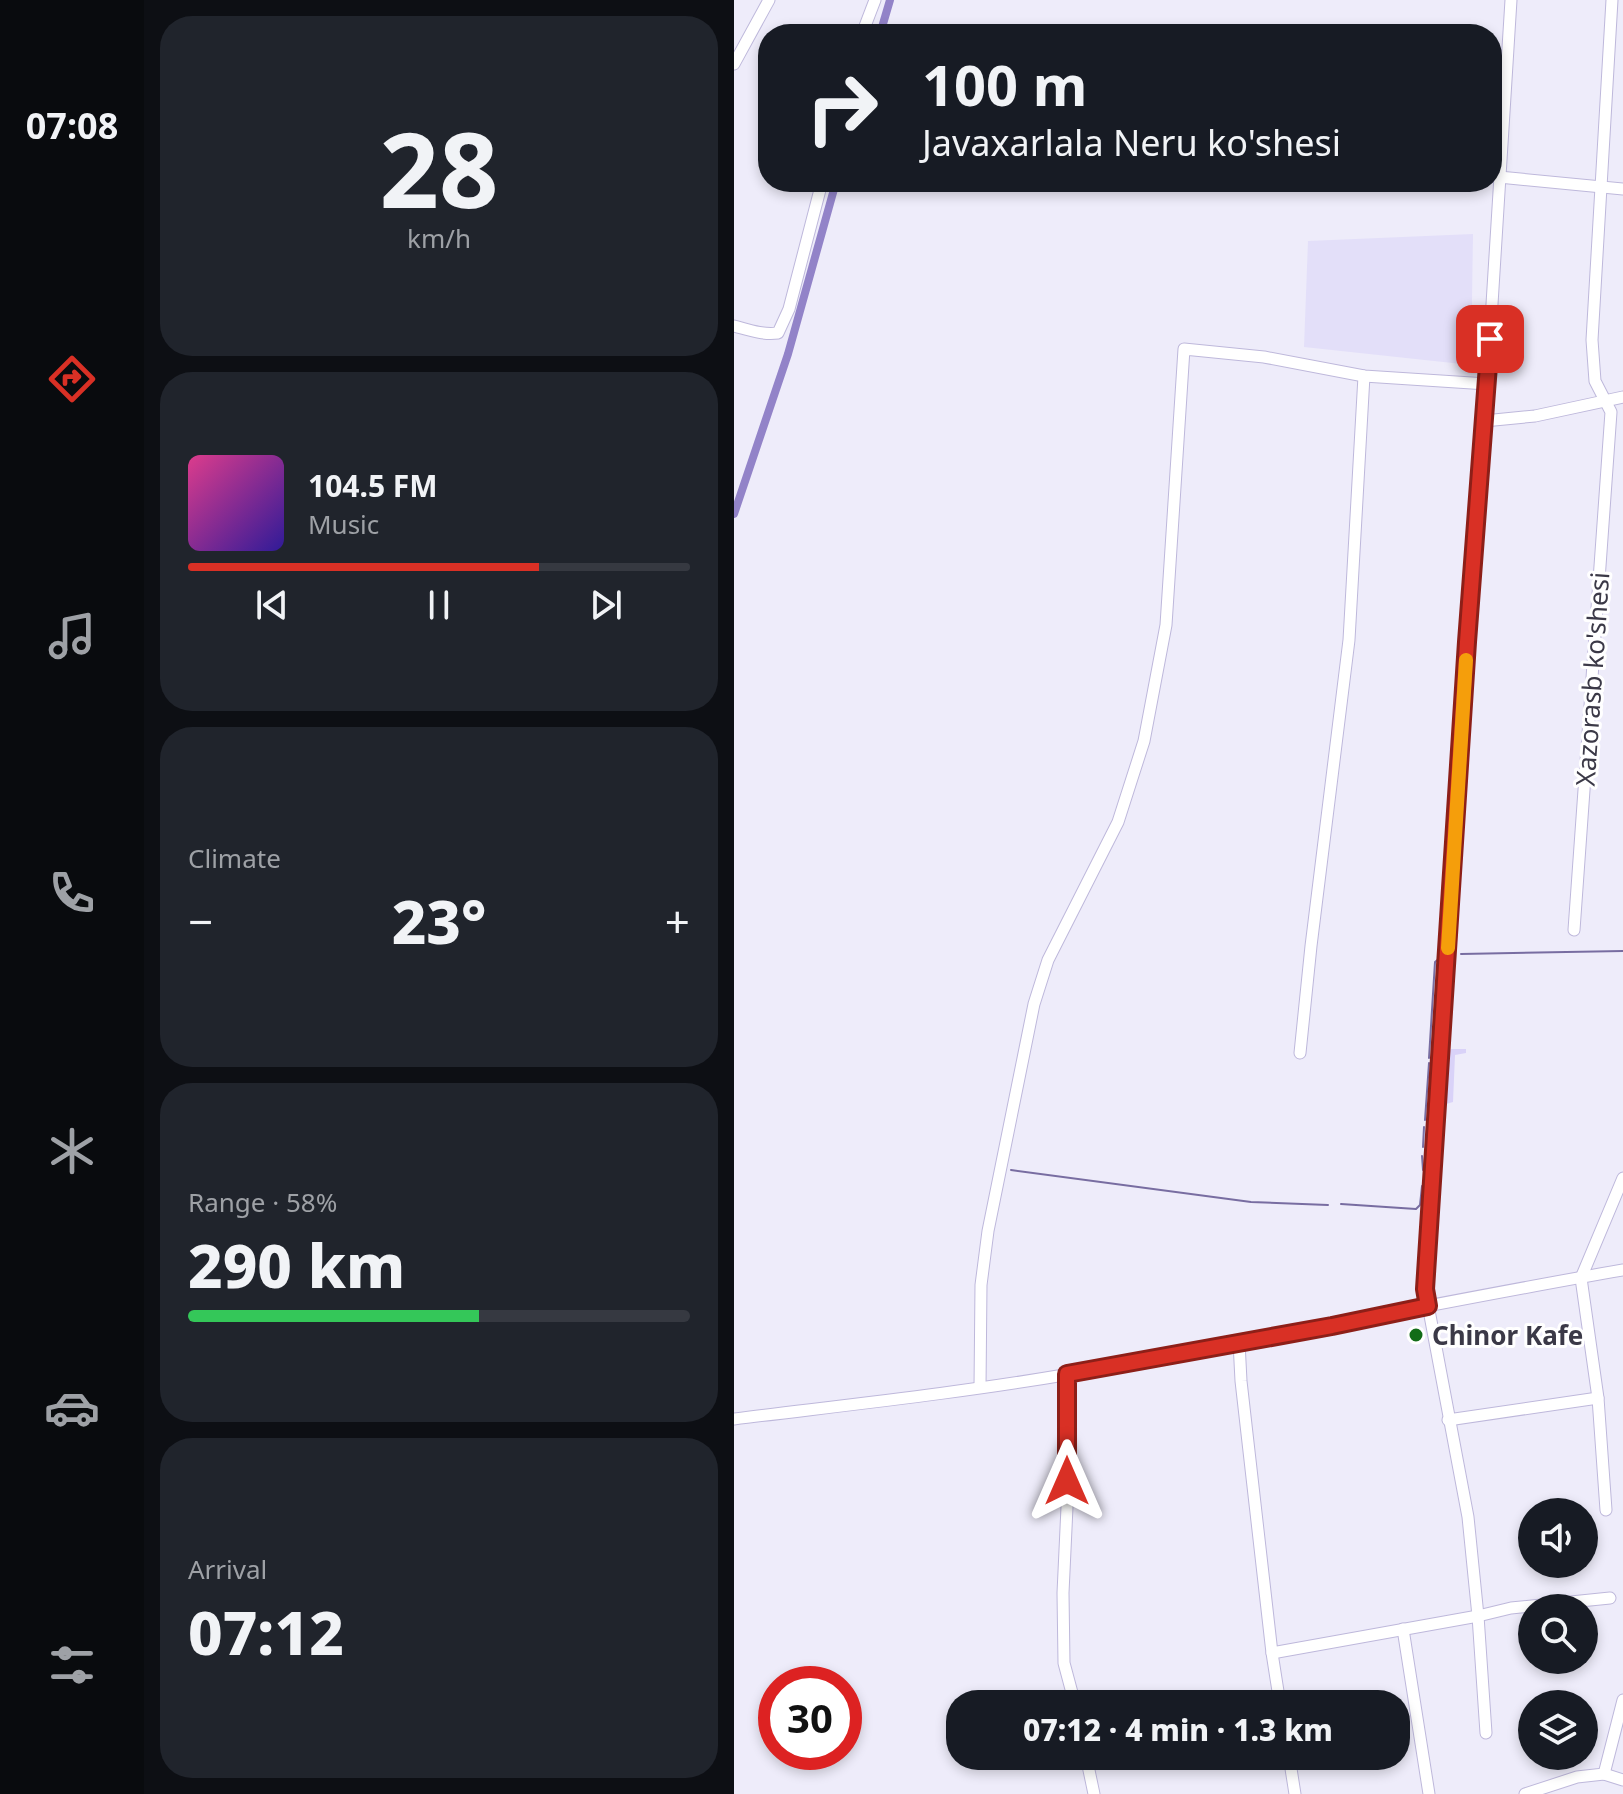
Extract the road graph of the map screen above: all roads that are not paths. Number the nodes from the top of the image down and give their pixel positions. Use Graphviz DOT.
graph roads {
  1 [pos="769,0"];
  2 [pos="875,0"];
  3 [pos="1511,0"];
  4 [pos="1612,0"];
  5 [pos="866,24"];
  6 [pos="734,64"];
  7 [pos="1502,133"];
  8 [pos="1502,177"];
  9 [pos="1602,188"];
  10 [pos="1623,189"];
  11 [pos="819,192"];
  12 [pos="1498,192"];
  13 [pos="734,326"];
  14 [pos="1364,376"];
  15 [pos="1487,384"];
  16 [pos="1623,397"];
  17 [pos="1606,402"];
  18 [pos="1484,421"];
  19 [pos="1574,930"];
  20 [pos="1300,1053"];
  21 [pos="1623,1178"];
  22 [pos="1623,1270"];
  23 [pos="1581,1278"];
  24 [pos="1428,1306"];
  25 [pos="1239,1342"];
  26 [pos="1067,1374"];
  27 [pos="980,1387"];
  28 [pos="1598,1398"];
  29 [pos="734,1419"];
  30 [pos="1448,1420"];
  31 [pos="1606,1510"];
  32 [pos="1610,1598"];
  33 [pos="1478,1616"];
  34 [pos="1403,1629"];
  35 [pos="1272,1653"];
  36 [pos="1071,1690"];
  37 [pos="1278,1690"];
  38 [pos="1623,1700"];
  39 [pos="1486,1733"];
  40 [pos="1089,1770"];
  41 [pos="1291,1770"];
  42 [pos="1604,1774"];
  43 [pos="1623,1780"];
  44 [pos="1094,1794"];
  45 [pos="1295,1794"];
  46 [pos="1429,1794"];
  47 [pos="1525,1794"];
  1 -- 6 [label="street"];
  2 -- 5 [label="street"];
  3 -- 7 [label="street"];
  4 -- 9 [label="street, Xazorasb ko'shesi"];
  8 -- 9 [label="street"];
  9 -- 10 [label="street"];
  9 -- 17 [label="street, Xazorasb ko'shesi"];
  11 -- 13 [label="street"];
  12 -- 15 [label="street"];
  14 -- 15 [label="street"];
  14 -- 20 [label="street"];
  14 -- 27 [label="street"];
  15 -- 18 [label="street"];
  16 -- 17 [label="street"];
  17 -- 18 [label="street"];
  17 -- 19 [label="street, Xazorasb ko'shesi"];
  18 -- 24 [label="street"];
  21 -- 23 [label="street"];
  22 -- 23 [label="street"];
  23 -- 24 [label="street"];
  23 -- 28 [label="street"];
  24 -- 25 [label="street"];
  24 -- 30 [label="street"];
  25 -- 26 [label="street"];
  25 -- 35 [label="street"];
  26 -- 27 [label="street"];
  26 -- 36 [label="street"];
  27 -- 29 [label="street"];
  28 -- 30 [label="street"];
  28 -- 31 [label="street"];
  30 -- 33 [label="street"];
  32 -- 33 [label="street"];
  33 -- 34 [label="street"];
  33 -- 39 [label="street"];
  34 -- 35 [label="street"];
  34 -- 46 [label="street"];
  35 -- 37 [label="street"];
  38 -- 42 [label="street"];
  40 -- 44 [label="street"];
  41 -- 45 [label="street"];
  42 -- 43 [label="street"];
  42 -- 47 [label="street"];
}
